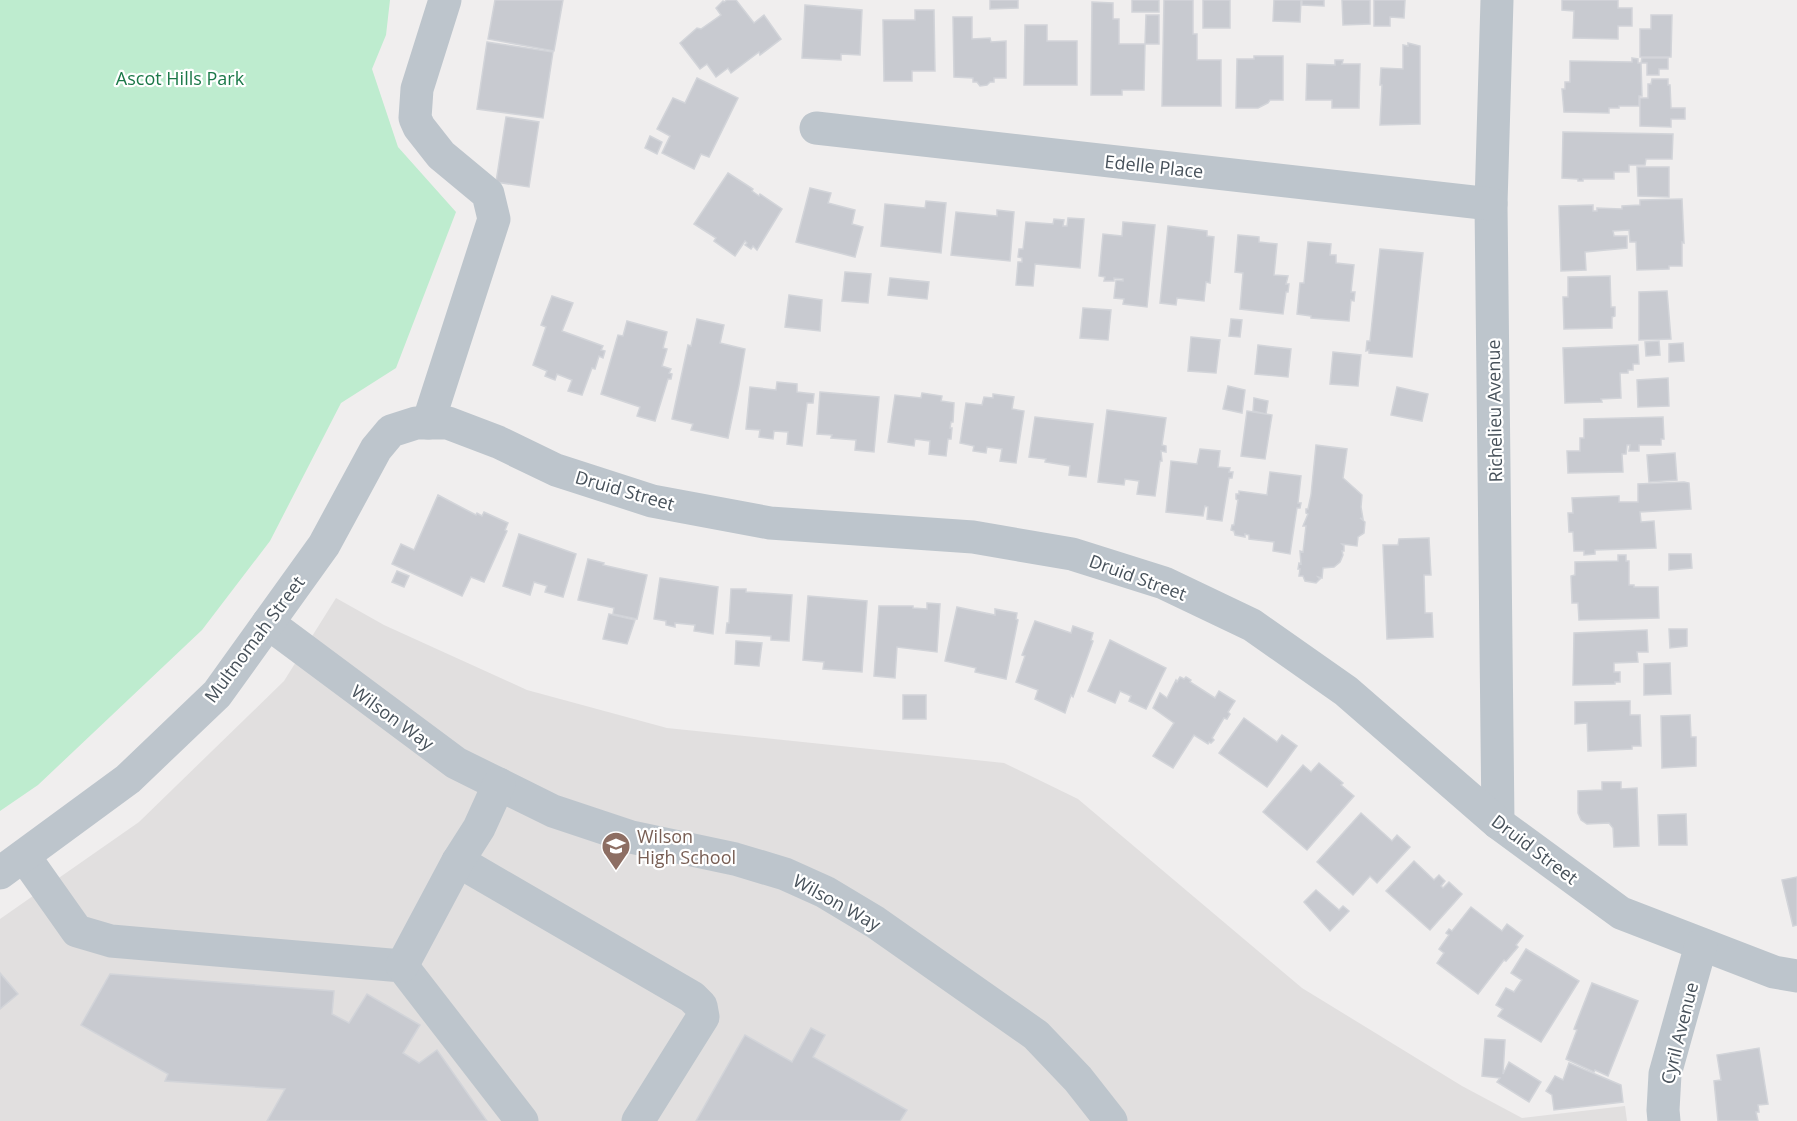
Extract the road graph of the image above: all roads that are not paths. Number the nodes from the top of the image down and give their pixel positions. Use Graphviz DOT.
graph roads {
  1 [pos="445,0"];
  2 [pos="1497,0"];
  3 [pos="816,128"];
  4 [pos="1491,204"];
  5 [pos="422,423"];
  6 [pos="267,624"];
  7 [pos="499,784"];
  8 [pos="1498,823"];
  9 [pos="458,861"];
  10 [pos="12,865"];
  11 [pos="1701,945"];
  12 [pos="402,966"];
  13 [pos="1797,975"];
  14 [pos="522,1121"];
  15 [pos="638,1121"];
  16 [pos="1111,1121"];
  17 [pos="1664,1121"];
  1 -- 5 [label="street"];
  2 -- 4 [label="street, Richelieu Avenue"];
  3 -- 4 [label="street, Edelle Place"];
  4 -- 8 [label="street, Richelieu Avenue"];
  5 -- 6 [label="street, Multnomah Street"];
  5 -- 8 [label="street, Druid Street"];
  6 -- 7 [label="street, Wilson Way"];
  6 -- 10 [label="street, Multnomah Street"];
  7 -- 9 [label="street"];
  7 -- 16 [label="street, Wilson Way"];
  8 -- 11 [label="street, Druid Street"];
  9 -- 12 [label="street"];
  9 -- 15 [label="street"];
  10 -- 12 [label="street"];
  11 -- 13 [label="street, Druid Street"];
  11 -- 17 [label="street, Cyril Avenue"];
  12 -- 14 [label="street"];
}
